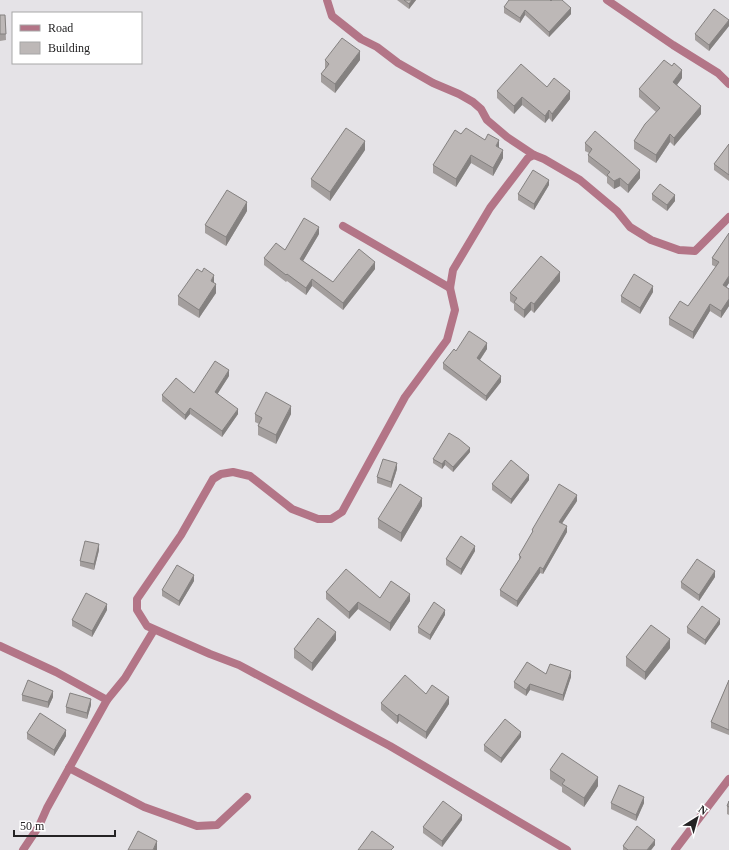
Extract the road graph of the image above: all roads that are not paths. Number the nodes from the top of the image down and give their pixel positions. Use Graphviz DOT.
graph roads {
  1 [pos="327,0"];
  2 [pos="607,0"];
  3 [pos="729,84"];
  4 [pos="534,155"];
  5 [pos="729,217"];
  6 [pos="344,226"];
  7 [pos="450,288"];
  8 [pos="154,630"];
  9 [pos="0,646"];
  10 [pos="107,700"];
  11 [pos="69,768"];
  12 [pos="729,779"];
  13 [pos="246,797"];
  14 [pos="23,850"];
  15 [pos="567,850"];
  16 [pos="675,850"];
  1 -- 4 [label="street"];
  2 -- 3 [label="street"];
  4 -- 5 [label="street"];
  4 -- 7 [label="street"];
  6 -- 7 [label="street"];
  7 -- 8 [label="street"];
  8 -- 10 [label="street"];
  8 -- 15 [label="street"];
  9 -- 10 [label="street"];
  10 -- 11 [label="street"];
  11 -- 13 [label="street"];
  11 -- 14 [label="street"];
  12 -- 16 [label="street"];
}
